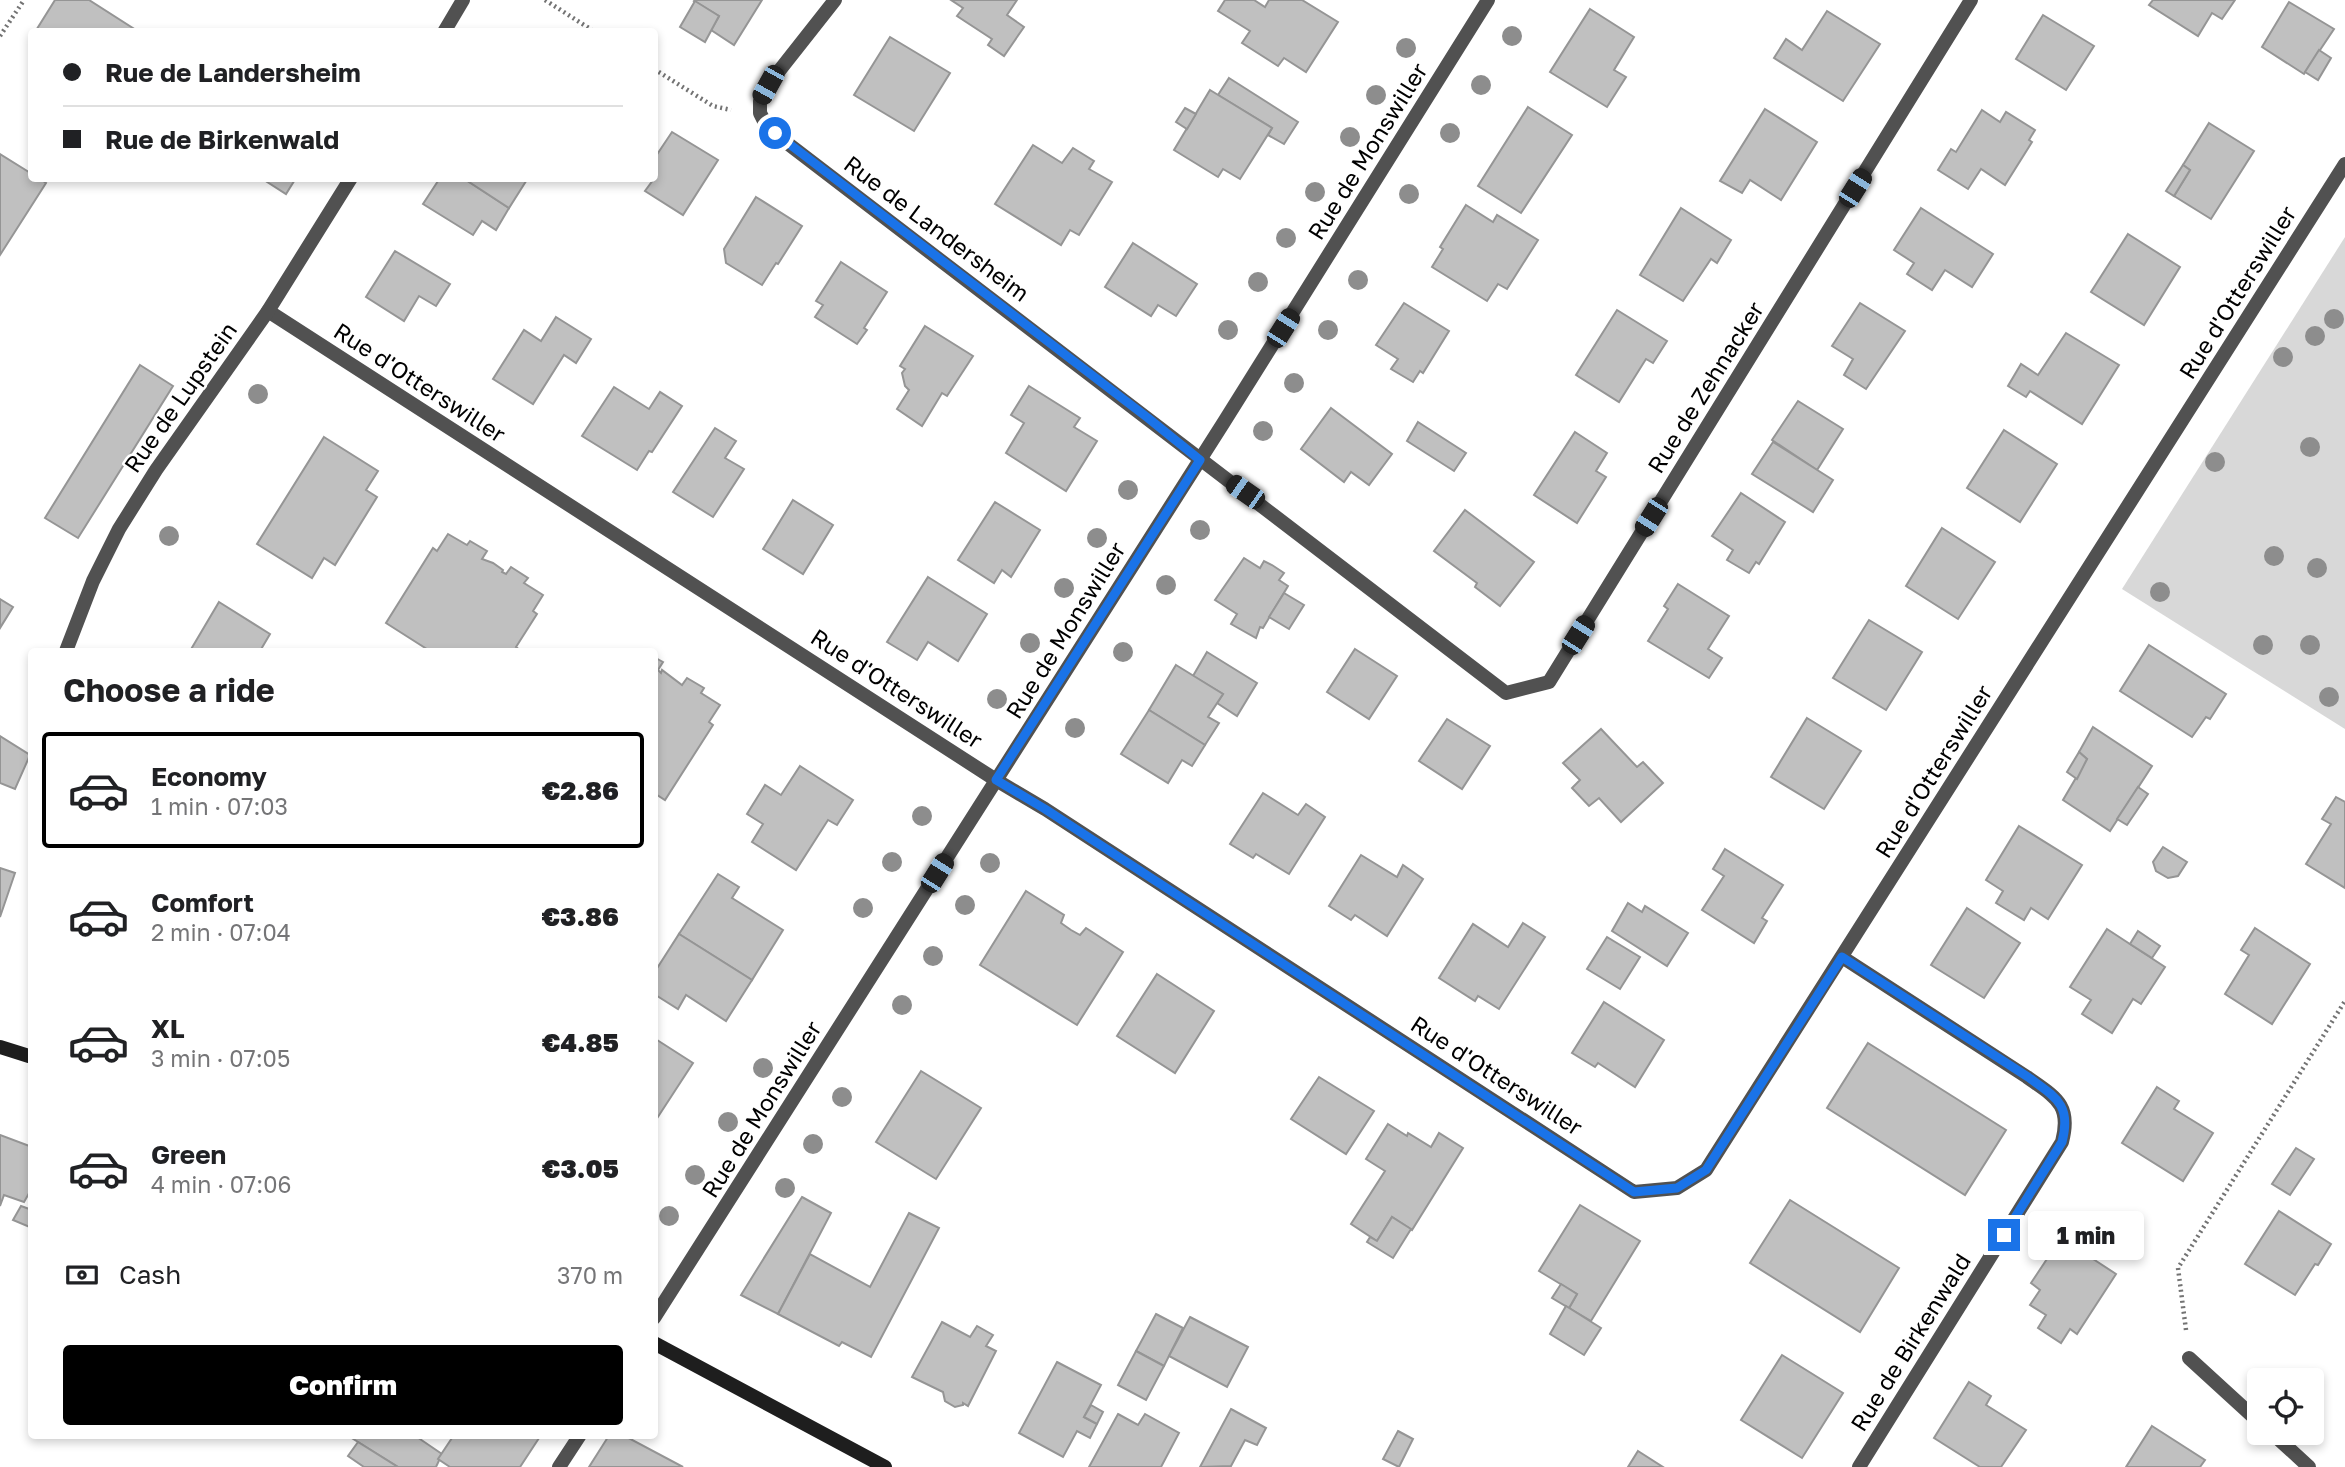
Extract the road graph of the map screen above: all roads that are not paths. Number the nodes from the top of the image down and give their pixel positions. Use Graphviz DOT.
graph roads {
  1 [pos="463,0"];
  2 [pos="835,0"];
  3 [pos="1488,0"];
  4 [pos="1971,0"];
  5 [pos="446,28"];
  6 [pos="2345,164"];
  7 [pos="349,182"];
  8 [pos="268,311"];
  9 [pos="1200,460"];
  10 [pos="67,648"];
  11 [pos="996,780"];
  12 [pos="1842,957"];
  13 [pos="0,1046"];
  14 [pos="28,1056"];
  15 [pos="658,1312"];
  16 [pos="658,1345"];
  17 [pos="2189,1358"];
  18 [pos="2247,1411"];
  19 [pos="577,1439"];
  20 [pos="2285,1445"];
  21 [pos="559,1467"];
  22 [pos="885,1467"];
  23 [pos="1859,1467"];
  24 [pos="2309,1467"];
  1 -- 5 [label="street"];
  2 -- 9 [label="street, Rue de Landersheim"];
  3 -- 9 [label="street, Rue de Monswiller"];
  4 -- 9 [label="street, Rue de Zehnacker"];
  6 -- 12 [label="street, Rue d'Otterswiller"];
  7 -- 8 [label="street, Rue de Lupstein"];
  8 -- 10 [label="street, Rue de Lupstein"];
  8 -- 11 [label="street, Rue d'Otterswiller"];
  9 -- 11 [label="street, Rue de Monswiller"];
  11 -- 12 [label="street, Rue d'Otterswiller"];
  11 -- 15 [label="street, Rue de Monswiller"];
  12 -- 23 [label="street, Rue de Birkenwald"];
  13 -- 14 [label="main road"];
  16 -- 22 [label="main road"];
  17 -- 18 [label="street"];
  19 -- 21 [label="street"];
  20 -- 24 [label="street"];
}
